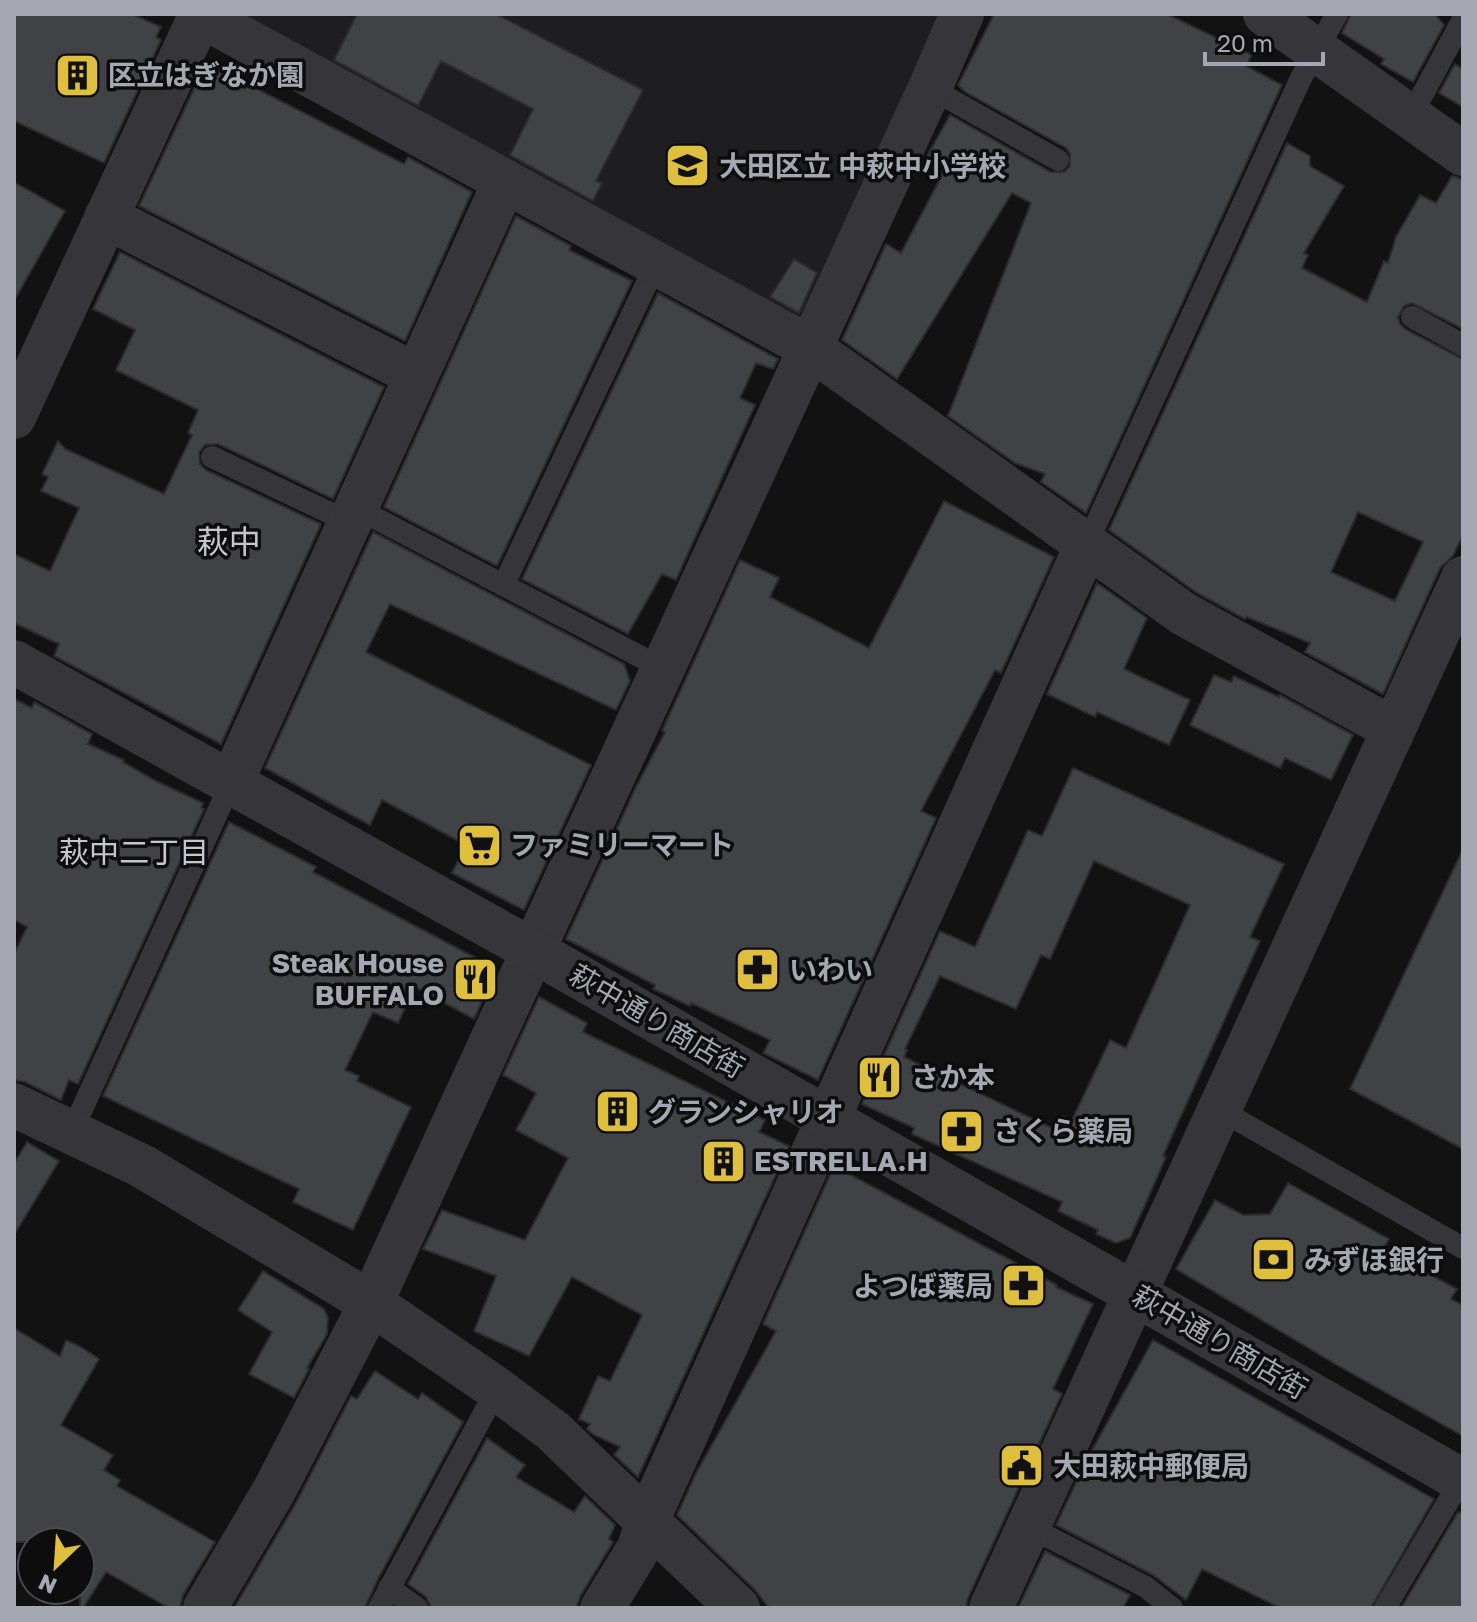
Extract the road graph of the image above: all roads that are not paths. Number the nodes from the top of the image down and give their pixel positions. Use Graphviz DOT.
graph roads {
  1 [pos="200,14"];
  2 [pos="962,14"];
  3 [pos="1265,14"];
  4 [pos="1463,19"];
  5 [pos="1327,32"];
  6 [pos="930,88"];
  7 [pos="1411,116"];
  8 [pos="1463,154"];
  9 [pos="1058,160"];
  10 [pos="505,181"];
  11 [pos="106,217"];
  12 [pos="656,264"];
  13 [pos="1412,317"];
  14 [pos="1463,345"];
  15 [pos="809,347"];
  16 [pos="416,375"];
  17 [pos="14,417"];
  18 [pos="212,457"];
  19 [pos="352,515"];
  20 [pos="1086,546"];
  21 [pos="1463,578"];
  22 [pos="504,584"];
  23 [pos="14,662"];
  24 [pos="662,668"];
  25 [pos="1393,729"];
  26 [pos="231,783"];
  27 [pos="532,950"];
  28 [pos="14,1105"];
  29 [pos="1220,1110"];
  30 [pos="829,1119"];
  31 [pos="72,1131"];
  32 [pos="1463,1248"];
  33 [pos="371,1303"];
  34 [pos="1128,1310"];
  35 [pos="497,1389"];
  36 [pos="1462,1480"];
  37 [pos="648,1519"];
  38 [pos="1029,1527"];
  39 [pos="384,1598"];
  40 [pos="205,1608"];
  41 [pos="417,1608"];
  42 [pos="602,1608"];
  43 [pos="738,1608"];
  44 [pos="991,1608"];
  45 [pos="1172,1608"];
  46 [pos="1385,1608"];
  1 -- 10 [label="street"];
  1 -- 11 [label="street"];
  2 -- 6 [label="street"];
  3 -- 5 [label="street"];
  4 -- 7 [label="lane"];
  5 -- 7 [label="street"];
  5 -- 20 [label="lane"];
  6 -- 9 [label="lane"];
  6 -- 15 [label="street"];
  7 -- 8 [label="street"];
  10 -- 12 [label="street"];
  10 -- 16 [label="street"];
  11 -- 16 [label="street"];
  11 -- 17 [label="street"];
  12 -- 15 [label="street"];
  12 -- 22 [label="lane"];
  13 -- 14 [label="lane"];
  15 -- 20 [label="street"];
  15 -- 24 [label="street"];
  16 -- 19 [label="street"];
  18 -- 19 [label="lane"];
  19 -- 22 [label="lane"];
  19 -- 26 [label="street"];
  20 -- 25 [label="street"];
  20 -- 30 [label="street"];
  21 -- 25 [label="street"];
  22 -- 24 [label="lane"];
  23 -- 26 [label="street, 萩中通り商店街"];
  24 -- 27 [label="street"];
  25 -- 29 [label="street"];
  26 -- 27 [label="street, 萩中通り商店街"];
  26 -- 31 [label="lane"];
  27 -- 30 [label="street, 萩中通り商店街"];
  27 -- 33 [label="street"];
  28 -- 31 [label="street"];
  29 -- 32 [label="lane"];
  29 -- 34 [label="street"];
  30 -- 34 [label="street, 萩中通り商店街"];
  30 -- 37 [label="street"];
  31 -- 33 [label="street"];
  33 -- 35 [label="street"];
  33 -- 40 [label="street"];
  34 -- 36 [label="street, 萩中通り商店街"];
  34 -- 38 [label="street"];
  35 -- 37 [label="street"];
  35 -- 39 [label="lane"];
  36 -- 46 [label="lane"];
  37 -- 42 [label="street"];
  37 -- 43 [label="street"];
  38 -- 44 [label="street"];
  38 -- 45 [label="lane"];
  39 -- 41 [label="lane"];
}
